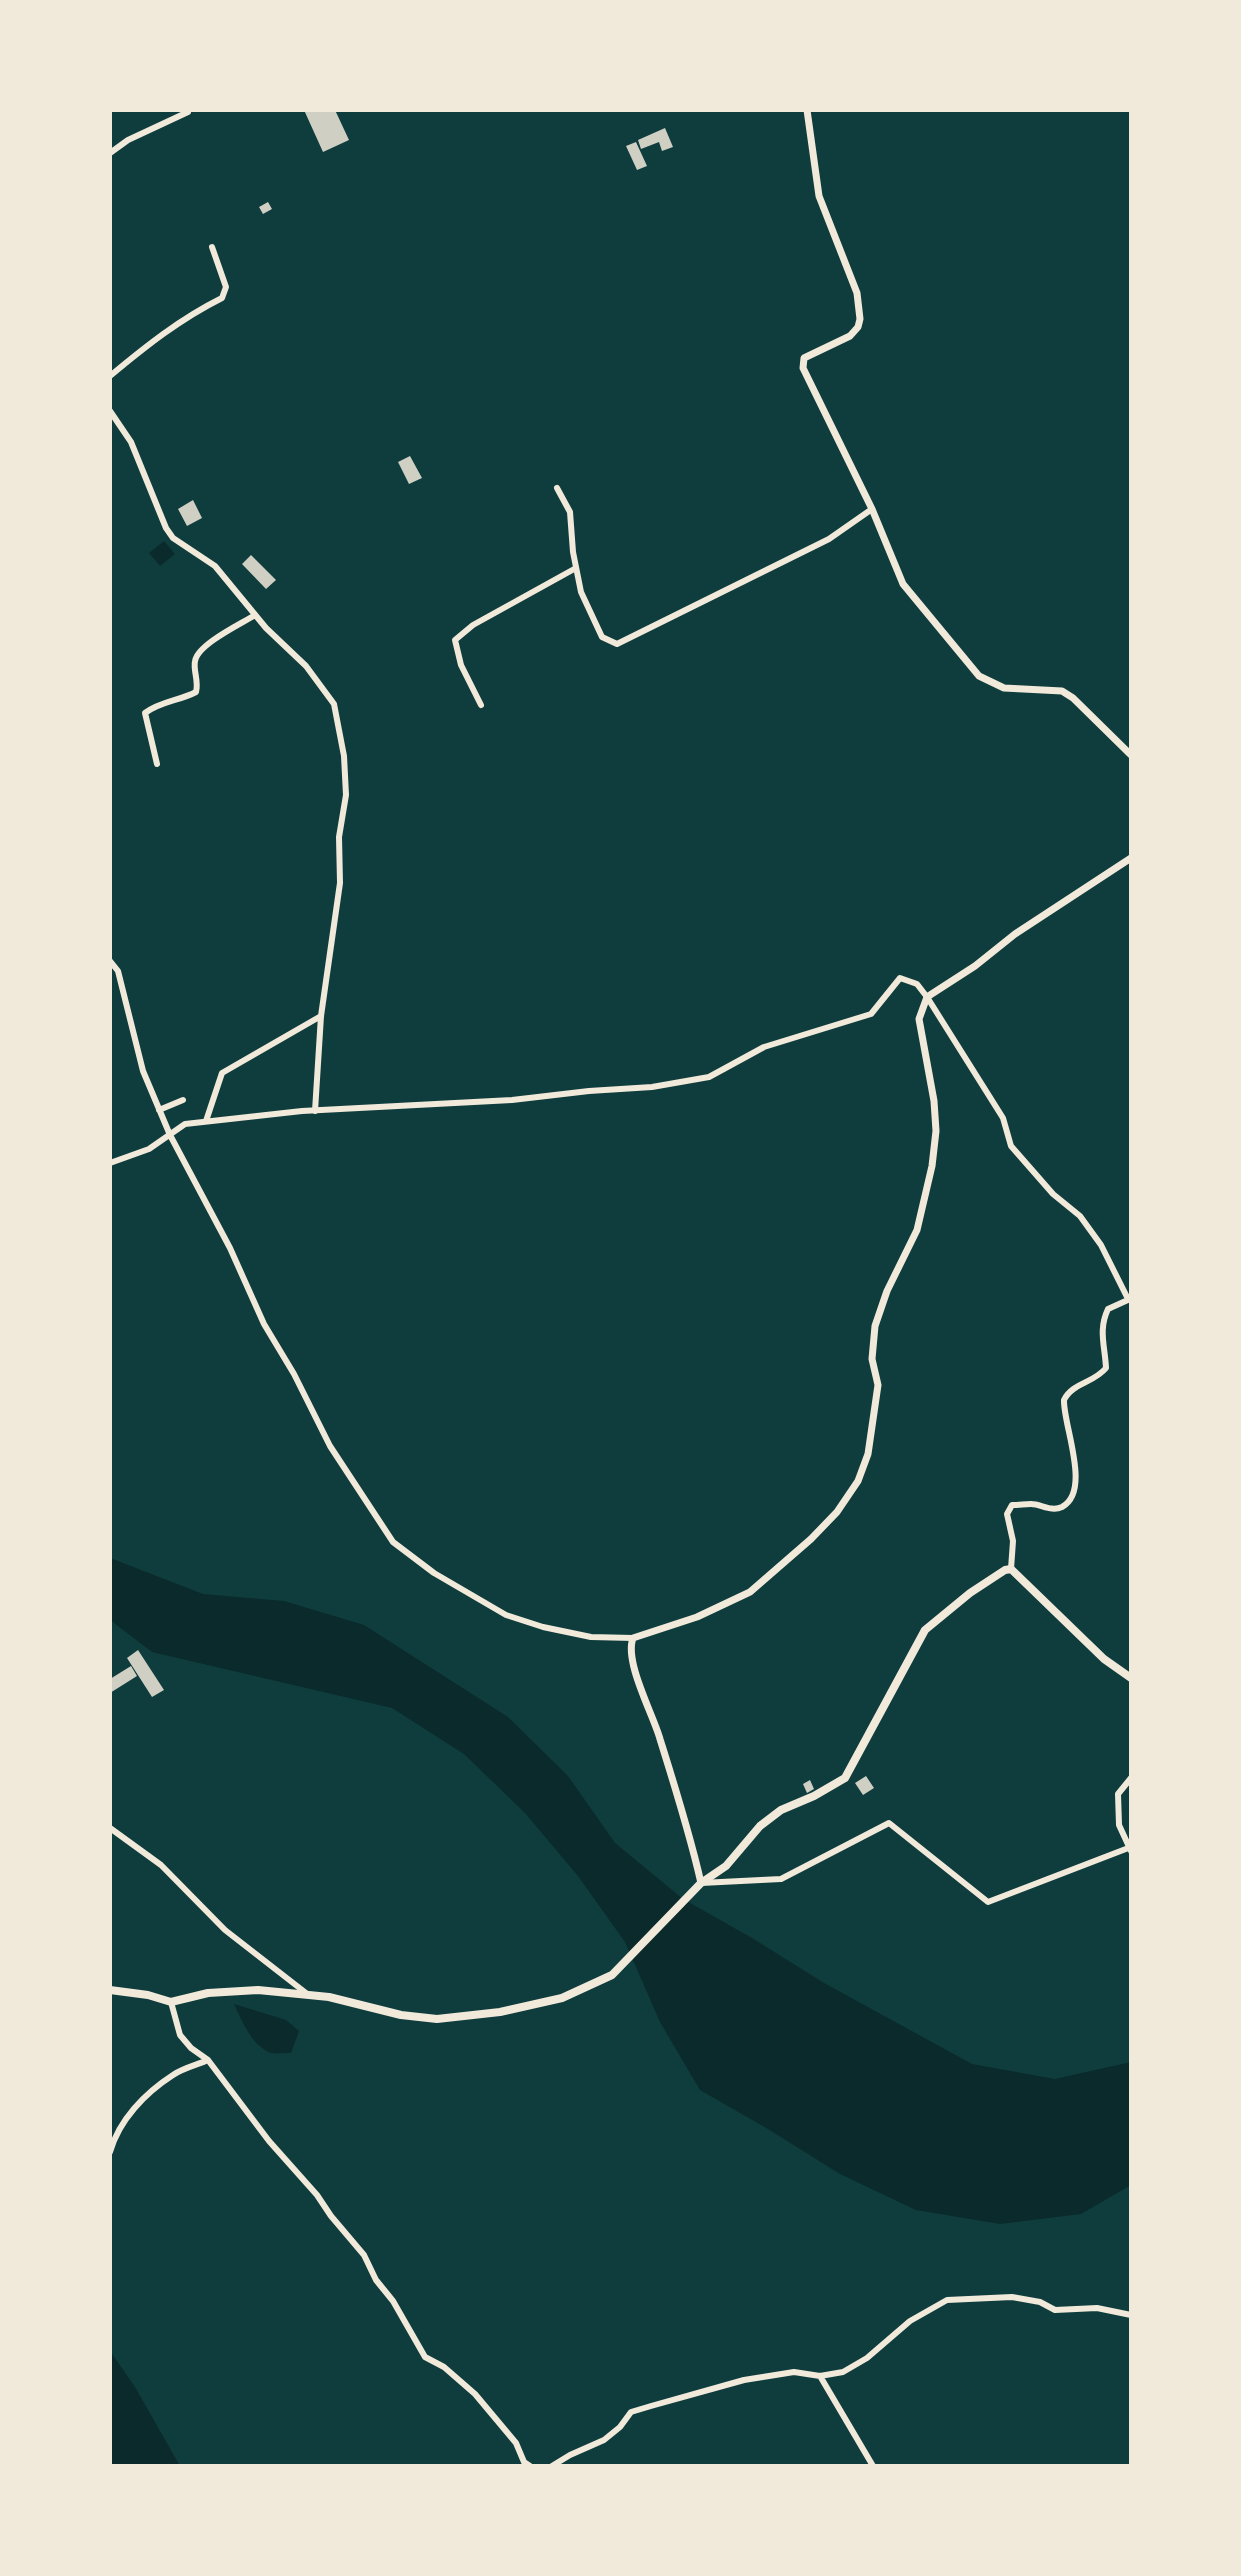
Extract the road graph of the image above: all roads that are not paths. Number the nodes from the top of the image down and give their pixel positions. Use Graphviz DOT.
graph roads {
  1 [pos="807,110"];
  2 [pos="190,111"];
  3 [pos="110,153"];
  4 [pos="212,247"];
  5 [pos="110,376"];
  6 [pos="110,411"];
  7 [pos="557,488"];
  8 [pos="872,509"];
  9 [pos="576,568"];
  10 [pos="255,615"];
  11 [pos="481,705"];
  12 [pos="1131,755"];
  13 [pos="157,764"];
  14 [pos="1131,858"];
  15 [pos="110,961"];
  16 [pos="927,997"];
  17 [pos="321,1016"];
  18 [pos="183,1100"];
  19 [pos="159,1110"];
  20 [pos="315,1111"];
  21 [pos="206,1121"];
  22 [pos="170,1135"];
  23 [pos="110,1163"];
  24 [pos="1129,1299"];
  25 [pos="1011,1569"];
  26 [pos="633,1638"];
  27 [pos="1131,1678"];
  28 [pos="1131,1778"];
  29 [pos="110,1828"];
  30 [pos="1130,1849"];
  31 [pos="701,1883"];
  32 [pos="110,1990"];
  33 [pos="308,1995"];
  34 [pos="171,2002"];
  35 [pos="208,2060"];
  36 [pos="110,2152"];
  37 [pos="1131,2315"];
  38 [pos="820,2376"];
  39 [pos="530,2466"];
  40 [pos="552,2466"];
  41 [pos="873,2466"];
  1 -- 8 [label="street"];
  2 -- 3 [label="street"];
  4 -- 5 [label="street"];
  6 -- 10 [label="street"];
  7 -- 9 [label="street"];
  8 -- 9 [label="street"];
  8 -- 12 [label="street"];
  9 -- 11 [label="street"];
  10 -- 13 [label="street"];
  10 -- 17 [label="street"];
  14 -- 16 [label="street"];
  15 -- 19 [label="street"];
  16 -- 20 [label="street"];
  16 -- 24 [label="street"];
  16 -- 26 [label="street"];
  17 -- 20 [label="street"];
  17 -- 21 [label="street"];
  18 -- 19 [label="street"];
  19 -- 22 [label="street"];
  20 -- 21 [label="street"];
  21 -- 22 [label="street"];
  22 -- 23 [label="street"];
  22 -- 26 [label="street"];
  24 -- 25 [label="street"];
  25 -- 27 [label="main road"];
  25 -- 31 [label="main road"];
  26 -- 31 [label="street"];
  28 -- 30 [label="street"];
  29 -- 33 [label="street"];
  30 -- 31 [label="street"];
  31 -- 33 [label="main road"];
  32 -- 34 [label="main road"];
  33 -- 34 [label="main road"];
  34 -- 35 [label="street"];
  35 -- 36 [label="street"];
  35 -- 39 [label="street"];
  37 -- 38 [label="street"];
  38 -- 40 [label="street"];
  38 -- 41 [label="street"];
}
